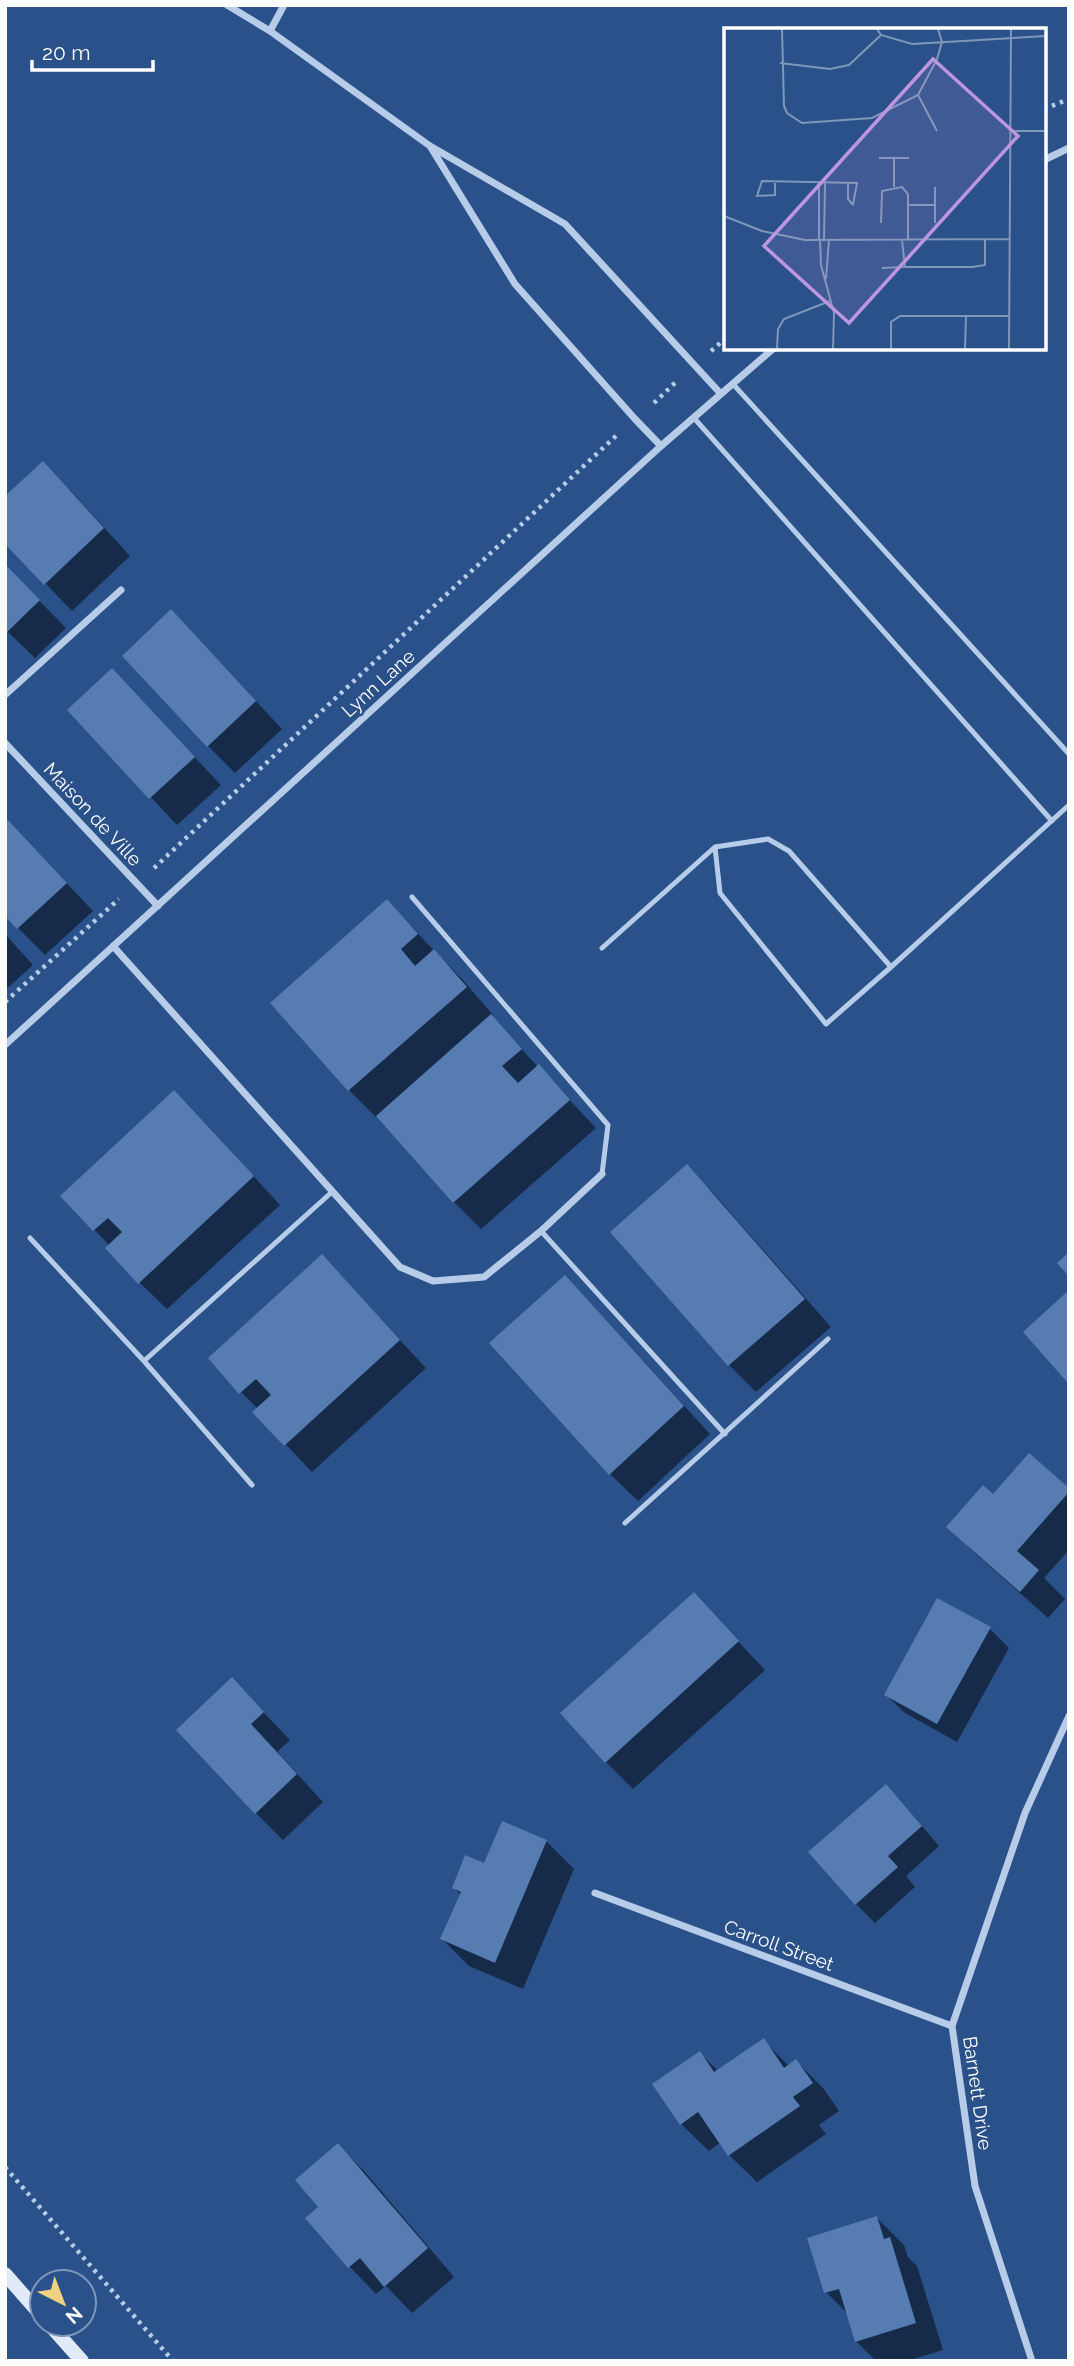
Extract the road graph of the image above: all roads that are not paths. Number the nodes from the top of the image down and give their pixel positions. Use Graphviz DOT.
graph roads {
  1 [pos="227,5"];
  2 [pos="284,5"];
  3 [pos="270,31"];
  4 [pos="430,146"];
  5 [pos="1069,148"];
  6 [pos="1046,159"];
  7 [pos="772,350"];
  8 [pos="733,384"];
  9 [pos="721,394"];
  10 [pos="694,418"];
  11 [pos="661,446"];
  12 [pos="121,590"];
  13 [pos="5,695"];
  14 [pos="5,744"];
  15 [pos="1069,754"];
  16 [pos="1069,805"];
  17 [pos="1052,821"];
  18 [pos="715,847"];
  19 [pos="412,897"];
  20 [pos="158,906"];
  21 [pos="113,946"];
  22 [pos="602,948"];
  23 [pos="891,967"];
  24 [pos="5,1045"];
  25 [pos="602,1174"];
  26 [pos="333,1191"];
  27 [pos="541,1231"];
  28 [pos="30,1238"];
  29 [pos="828,1339"];
  30 [pos="144,1361"];
  31 [pos="725,1434"];
  32 [pos="252,1485"];
  33 [pos="625,1523"];
  34 [pos="1069,1716"];
  35 [pos="596,1893"];
  36 [pos="952,2026"];
  37 [pos="5,2274"];
  38 [pos="28,2300"];
  39 [pos="60,2338"];
  40 [pos="75,2358"];
  41 [pos="1032,2361"];
  1 -- 3 [label="street"];
  2 -- 3 [label="street"];
  3 -- 4 [label="street"];
  4 -- 9 [label="street"];
  4 -- 11 [label="street"];
  5 -- 6 [label="street"];
  7 -- 8 [label="street, Lynn Lane"];
  8 -- 9 [label="street, Lynn Lane"];
  8 -- 15 [label="lane"];
  9 -- 10 [label="street, Lynn Lane"];
  10 -- 11 [label="street, Lynn Lane"];
  10 -- 17 [label="lane"];
  11 -- 20 [label="street, Lynn Lane"];
  12 -- 13 [label="street"];
  14 -- 20 [label="street, Maison de Ville"];
  16 -- 17 [label="lane"];
  17 -- 23 [label="lane"];
  18 -- 22 [label="lane"];
  18 -- 23 [label="lane"];
  18 -- 23 [label="lane"];
  19 -- 25 [label="lane"];
  20 -- 21 [label="street, Lynn Lane"];
  21 -- 24 [label="street, Lynn Lane"];
  21 -- 26 [label="street"];
  25 -- 27 [label="street"];
  26 -- 27 [label="street"];
  26 -- 30 [label="lane"];
  27 -- 31 [label="lane"];
  28 -- 30 [label="lane"];
  29 -- 31 [label="lane"];
  30 -- 32 [label="lane"];
  31 -- 33 [label="lane"];
  34 -- 36 [label="street, Barnett Drive"];
  35 -- 36 [label="street, Carroll Street"];
  36 -- 41 [label="street, Barnett Drive"];
  37 -- 38 [label="street"];
  39 -- 40 [label="street"];
}
